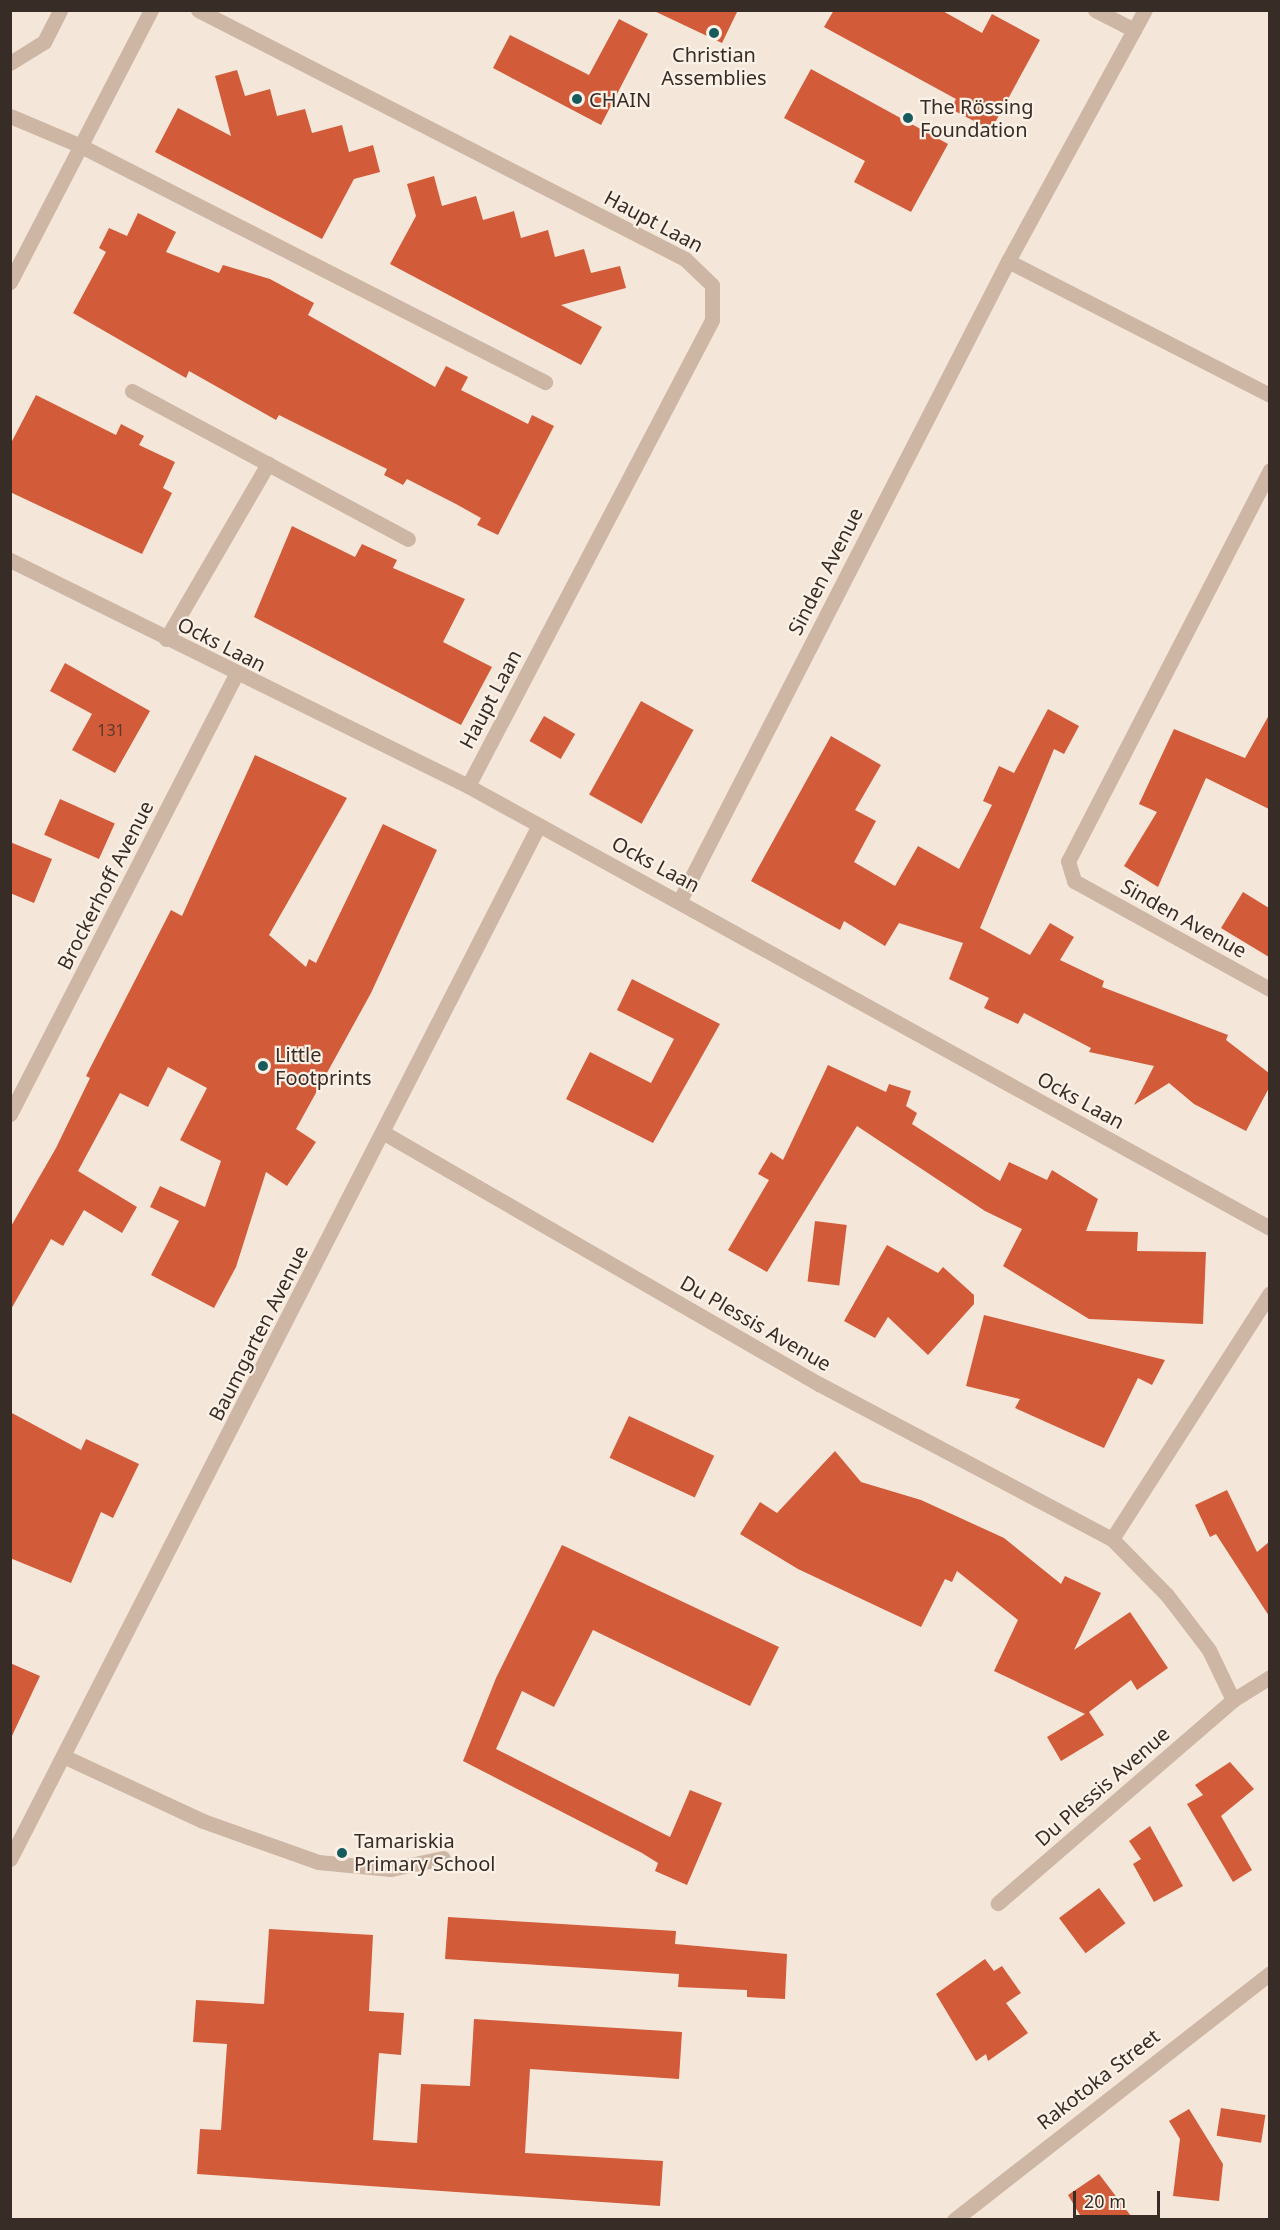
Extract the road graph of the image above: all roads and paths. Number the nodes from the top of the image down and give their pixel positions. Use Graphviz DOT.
graph roads {
  1 [pos="60,10"];
  2 [pos="151,10"];
  3 [pos="198,10"];
  4 [pos="1095,10"];
  5 [pos="1145,10"];
  6 [pos="1134,30"];
  7 [pos="10,63"];
  8 [pos="10,116"];
  9 [pos="79,145"];
  10 [pos="1008,261"];
  11 [pos="10,282"];
  12 [pos="545,382"];
  13 [pos="132,391"];
  14 [pos="1269,395"];
  15 [pos="268,464"];
  16 [pos="1269,470"];
  17 [pos="408,539"];
  18 [pos="10,560"];
  19 [pos="166,639"];
  20 [pos="236,675"];
  21 [pos="468,786"];
  22 [pos="540,825"];
  23 [pos="680,900"];
  24 [pos="1269,989"];
  25 [pos="10,1114"];
  26 [pos="384,1133"];
  27 [pos="1269,1228"];
  28 [pos="1269,1293"];
  29 [pos="1112,1539"];
  30 [pos="1269,1677"];
  31 [pos="1233,1700"];
  32 [pos="63,1756"];
  33 [pos="443,1858"];
  34 [pos="10,1859"];
  35 [pos="998,1903"];
  36 [pos="1269,1973"];
  37 [pos="954,2220"];
  1 -- 7 [label="street"];
  2 -- 9 [label="street"];
  3 -- 21 [label="street, Haupt Laan"];
  4 -- 6 [label="street"];
  5 -- 6 [label="street, Sinden Avenue"];
  6 -- 10 [label="street, Sinden Avenue"];
  8 -- 9 [label="street"];
  9 -- 11 [label="street"];
  9 -- 12 [label="street"];
  10 -- 14 [label="street"];
  10 -- 23 [label="street, Sinden Avenue"];
  13 -- 15 [label="street"];
  15 -- 17 [label="street"];
  15 -- 19 [label="street"];
  16 -- 24 [label="street, Sinden Avenue"];
  18 -- 19 [label="street, Ocks Laan"];
  19 -- 20 [label="street, Ocks Laan"];
  20 -- 21 [label="street, Ocks Laan"];
  20 -- 25 [label="street, Brockerhoff Avenue"];
  21 -- 22 [label="street, Ocks Laan"];
  22 -- 23 [label="street, Ocks Laan"];
  22 -- 26 [label="street, Baumgarten Avenue"];
  23 -- 27 [label="street, Ocks Laan"];
  26 -- 29 [label="street, Du Plessis Avenue"];
  26 -- 32 [label="street, Baumgarten Avenue"];
  28 -- 29 [label="street"];
  29 -- 31 [label="street, Du Plessis Avenue"];
  30 -- 31 [label="street, Du Plessis Avenue"];
  31 -- 35 [label="street, Du Plessis Avenue"];
  32 -- 33 [label="street"];
  32 -- 34 [label="street, Baumgarten Avenue"];
  36 -- 37 [label="street, Rakotoka Street"];
}
